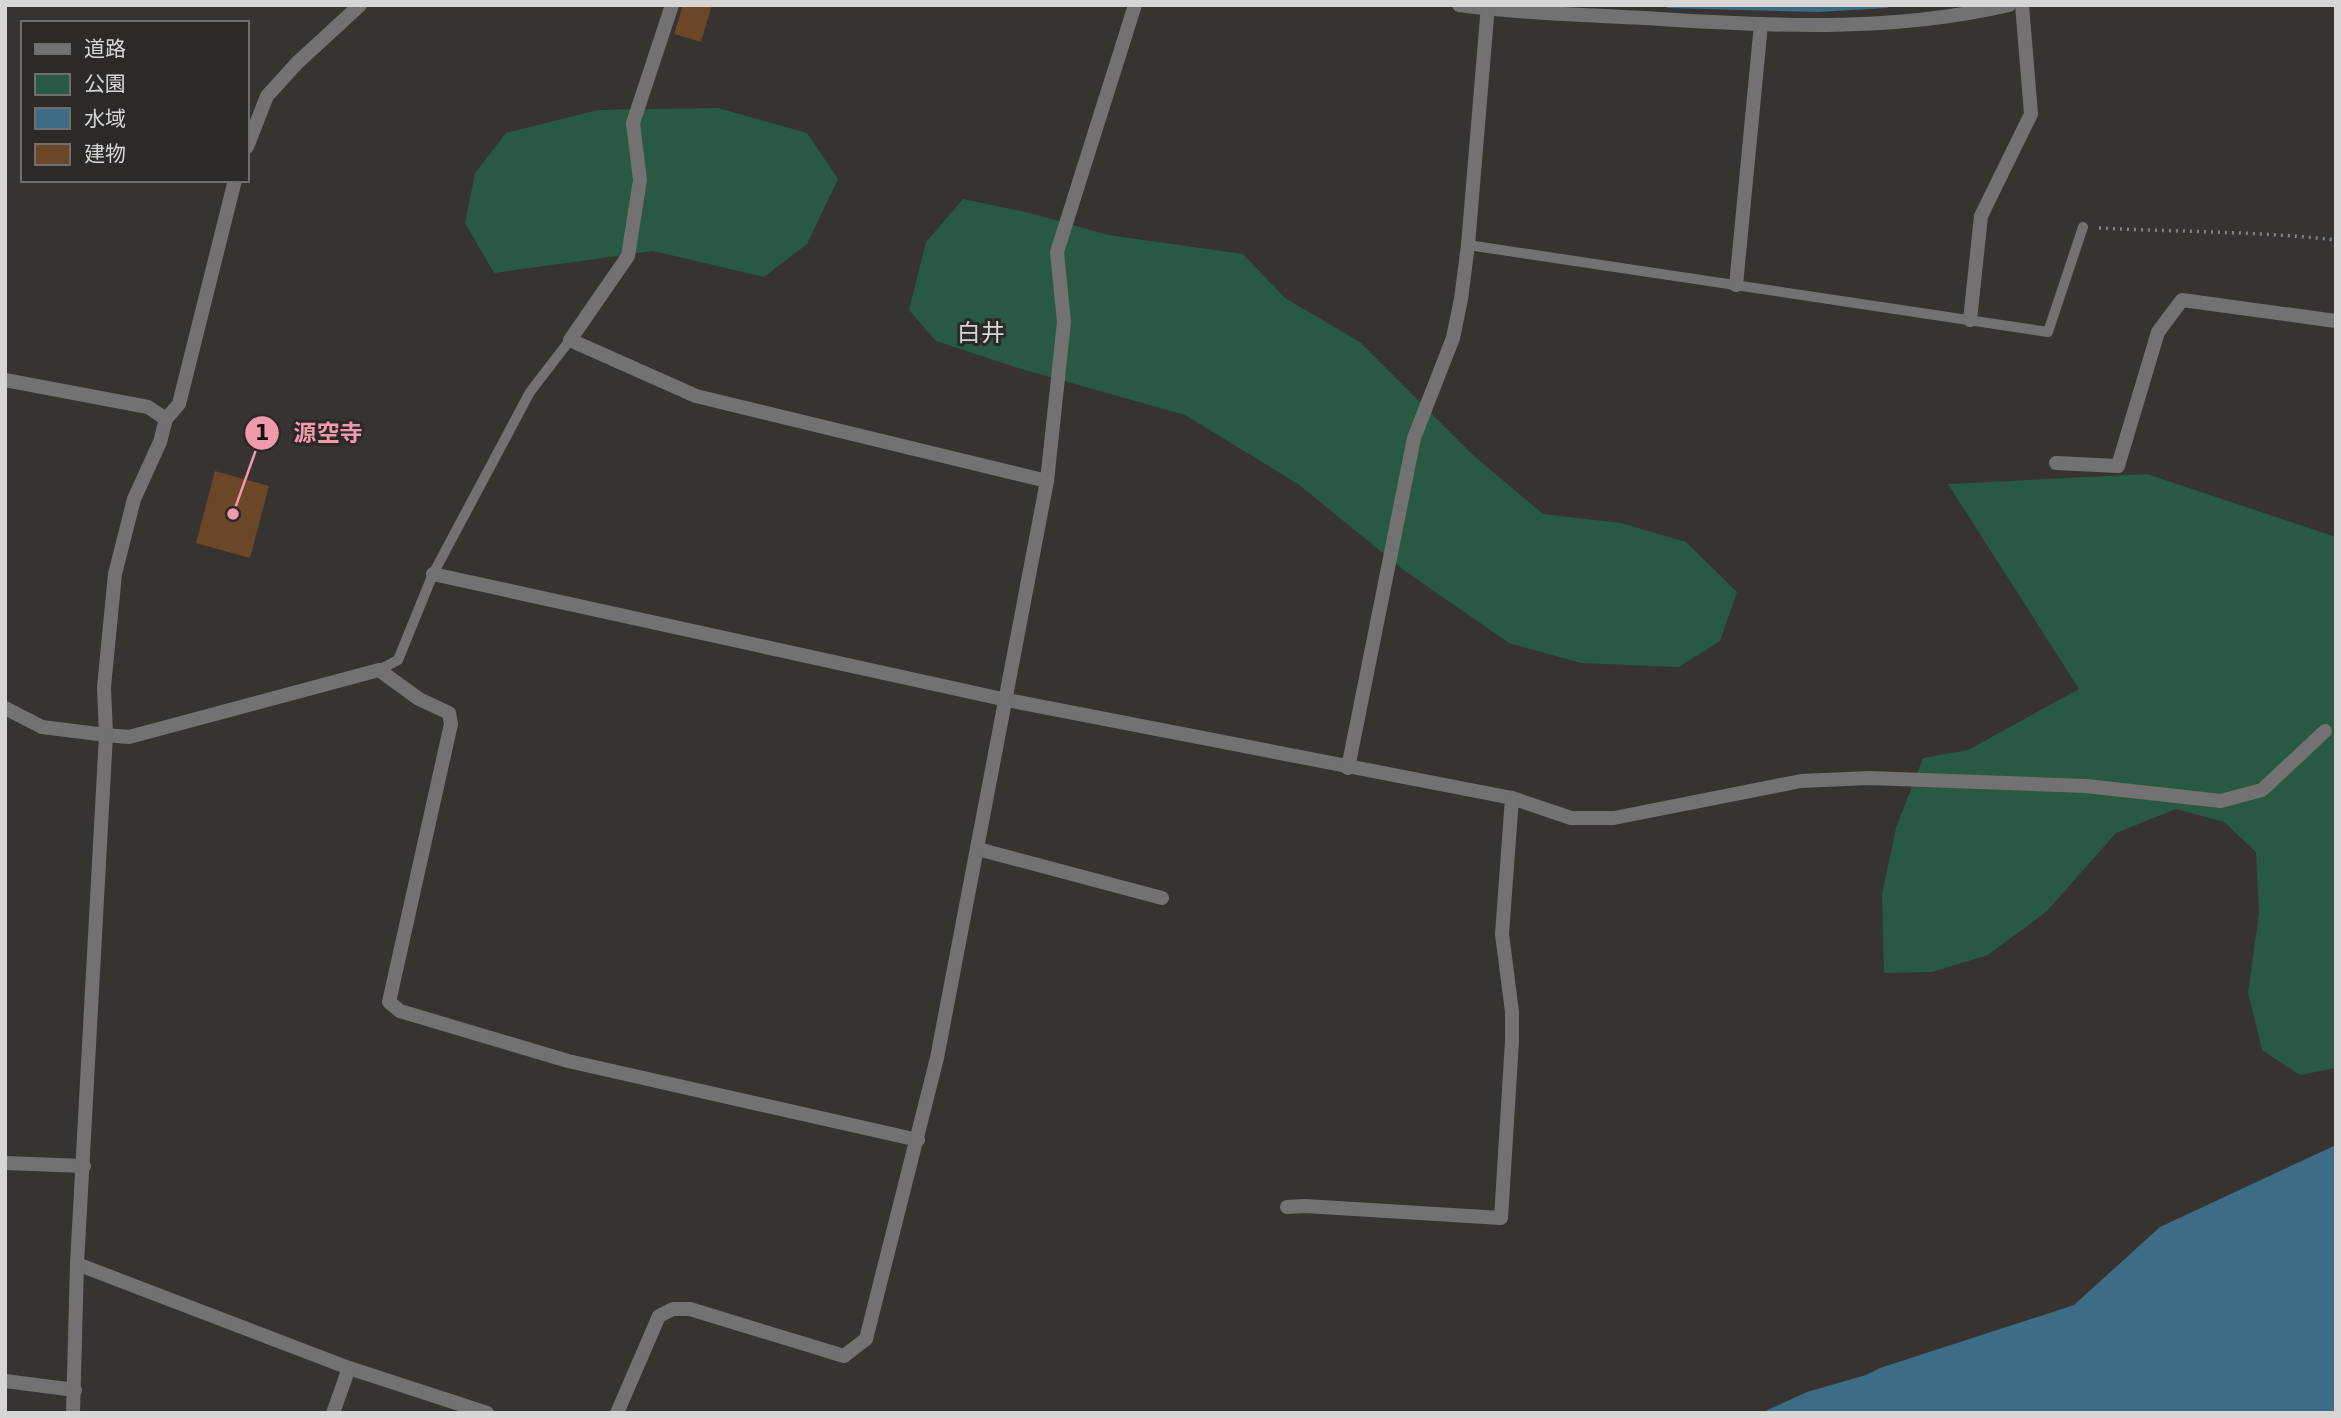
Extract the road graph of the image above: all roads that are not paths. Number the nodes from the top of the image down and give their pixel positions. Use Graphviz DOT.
graph roads {
  1 [pos="360,5"];
  2 [pos="672,5"];
  3 [pos="1135,5"];
  4 [pos="1459,5"];
  5 [pos="2009,5"];
  6 [pos="2022,5"];
  7 [pos="1488,7"];
  8 [pos="1760,24"];
  9 [pos="248,144"];
  10 [pos="234,182"];
  11 [pos="2083,227"];
  12 [pos="1468,245"];
  13 [pos="1736,285"];
  14 [pos="1970,320"];
  15 [pos="2336,321"];
  16 [pos="569,340"];
  17 [pos="5,380"];
  18 [pos="166,419"];
  19 [pos="2056,463"];
  20 [pos="1047,481"];
  21 [pos="433,574"];
  22 [pos="379,670"];
  23 [pos="1007,700"];
  24 [pos="5,708"];
  25 [pos="2325,731"];
  26 [pos="106,735"];
  27 [pos="1348,768"];
  28 [pos="1512,798"];
  29 [pos="978,849"];
  30 [pos="1162,898"];
  31 [pos="918,1140"];
  32 [pos="5,1163"];
  33 [pos="84,1166"];
  34 [pos="1287,1208"];
  35 [pos="78,1264"];
  36 [pos="349,1368"];
  37 [pos="5,1381"];
  38 [pos="75,1391"];
  39 [pos="73,1413"];
  40 [pos="333,1413"];
  41 [pos="487,1413"];
  42 [pos="617,1413"];
  1 -- 9 [label="street"];
  2 -- 16 [label="street"];
  3 -- 20 [label="street"];
  4 -- 7 [label="street"];
  5 -- 8 [label="street"];
  6 -- 14 [label="street"];
  7 -- 8 [label="street"];
  7 -- 12 [label="street"];
  8 -- 13 [label="street"];
  10 -- 18 [label="street"];
  11 -- 14 [label="lane"];
  12 -- 13 [label="lane"];
  12 -- 27 [label="street"];
  13 -- 14 [label="lane"];
  15 -- 19 [label="street"];
  16 -- 20 [label="street"];
  16 -- 21 [label="lane"];
  17 -- 18 [label="street"];
  18 -- 26 [label="street"];
  20 -- 23 [label="street"];
  21 -- 22 [label="lane"];
  21 -- 23 [label="street"];
  22 -- 26 [label="street"];
  22 -- 31 [label="street"];
  23 -- 27 [label="street"];
  23 -- 29 [label="street"];
  24 -- 26 [label="street"];
  25 -- 28 [label="street"];
  26 -- 33 [label="street"];
  27 -- 28 [label="street"];
  28 -- 34 [label="street"];
  29 -- 30 [label="street"];
  29 -- 31 [label="street"];
  31 -- 42 [label="street"];
  32 -- 33 [label="street"];
  33 -- 35 [label="street"];
  35 -- 36 [label="street"];
  35 -- 38 [label="street"];
  36 -- 40 [label="street"];
  36 -- 41 [label="street"];
  37 -- 38 [label="street"];
  38 -- 39 [label="street"];
}
